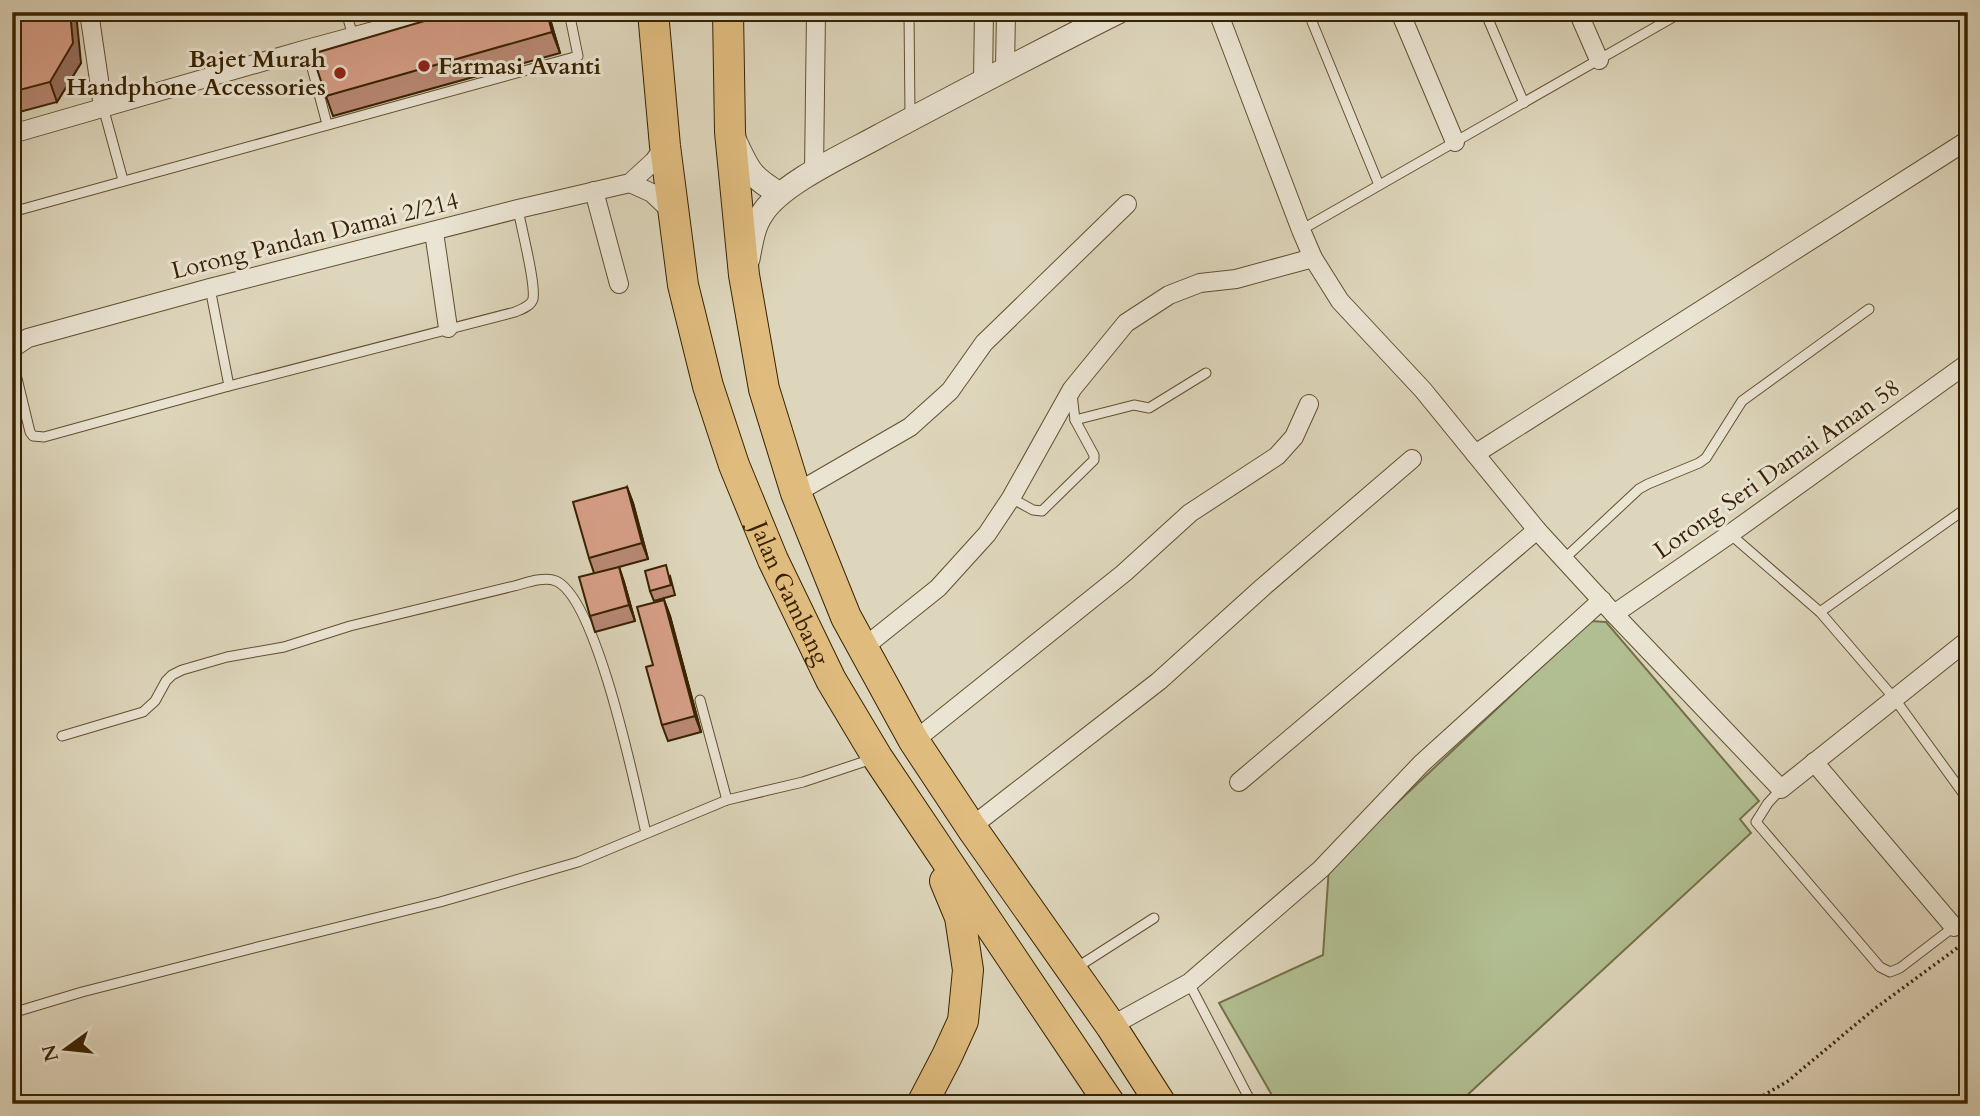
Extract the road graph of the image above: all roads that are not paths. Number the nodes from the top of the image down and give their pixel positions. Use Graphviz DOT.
graph roads {
  1 [pos="89,12"];
  2 [pos="346,12"];
  3 [pos="444,12"];
  4 [pos="569,12"];
  5 [pos="653,12"];
  6 [pos="728,12"];
  7 [pos="816,12"];
  8 [pos="909,12"];
  9 [pos="984,12"];
  10 [pos="1006,12"];
  11 [pos="1118,12"];
  12 [pos="1218,12"];
  13 [pos="1308,12"];
  14 [pos="1399,12"];
  15 [pos="1485,12"];
  16 [pos="1578,12"];
  17 [pos="1682,12"];
  18 [pos="1669,16"];
  19 [pos="353,36"];
  20 [pos="307,49"];
  21 [pos="1599,60"];
  22 [pos="1005,69"];
  23 [pos="983,80"];
  24 [pos="1524,103"];
  25 [pos="103,107"];
  26 [pos="910,120"];
  27 [pos="327,124"];
  28 [pos="15,128"];
  29 [pos="730,132"];
  30 [pos="1968,140"];
  31 [pos="1455,142"];
  32 [pos="665,146"];
  33 [pos="814,172"];
  34 [pos="123,180"];
  35 [pos="630,183"];
  36 [pos="1379,185"];
  37 [pos="594,191"];
  38 [pos="780,194"];
  39 [pos="1127,204"];
  40 [pos="518,209"];
  41 [pos="12,212"];
  42 [pos="674,214"];
  43 [pos="1301,230"];
  44 [pos="434,232"];
  45 [pos="1313,258"];
  46 [pos="744,275"];
  47 [pos="618,285"];
  48 [pos="210,288"];
  49 [pos="1870,309"];
  50 [pos="448,328"];
  51 [pos="16,346"];
  52 [pos="1968,363"];
  53 [pos="1206,373"];
  54 [pos="229,386"];
  55 [pos="1072,389"];
  56 [pos="1309,404"];
  57 [pos="1075,420"];
  58 [pos="1475,454"];
  59 [pos="1412,459"];
  60 [pos="796,494"];
  61 [pos="1011,498"];
  62 [pos="1968,507"];
  63 [pos="1537,530"];
  64 [pos="1730,534"];
  65 [pos="1564,559"];
  66 [pos="1602,600"];
  67 [pos="1820,612"];
  68 [pos="1614,614"];
  69 [pos="1968,640"];
  70 [pos="863,648"];
  71 [pos="1894,698"];
  72 [pos="700,701"];
  73 [pos="62,736"];
  74 [pos="914,741"];
  75 [pos="877,757"];
  76 [pos="1814,762"];
  77 [pos="1239,782"];
  78 [pos="1781,789"];
  79 [pos="727,800"];
  80 [pos="1968,800"];
  81 [pos="921,822"];
  82 [pos="971,827"];
  83 [pos="646,833"];
  84 [pos="1154,918"];
  85 [pos="1961,921"];
  86 [pos="1072,971"];
  87 [pos="1189,983"];
  88 [pos="12,1013"];
  89 [pos="1111,1026"];
  90 [pos="922,1104"];
  91 [pos="1110,1104"];
  92 [pos="1161,1104"];
  93 [pos="1252,1104"];
  1 -- 25 [label="street"];
  2 -- 19 [label="lane"];
  3 -- 19 [label="street"];
  4 -- 27 [label="lane"];
  5 -- 32 [label="highway, Jalan Gambang"];
  6 -- 29 [label="highway, Jalan Gambang"];
  7 -- 33 [label="street"];
  8 -- 26 [label="lane"];
  9 -- 23 [label="street"];
  10 -- 22 [label="street"];
  11 -- 22 [label="street"];
  12 -- 43 [label="street"];
  13 -- 36 [label="lane"];
  14 -- 31 [label="street"];
  15 -- 24 [label="lane"];
  16 -- 21 [label="street"];
  17 -- 18 [label="lane"];
  18 -- 21 [label="lane"];
  19 -- 20 [label="street"];
  20 -- 25 [label="street"];
  20 -- 27 [label="lane"];
  21 -- 24 [label="lane"];
  22 -- 23 [label="street"];
  23 -- 26 [label="street"];
  24 -- 31 [label="lane"];
  25 -- 28 [label="street"];
  25 -- 34 [label="lane"];
  26 -- 33 [label="street"];
  27 -- 34 [label="lane"];
  29 -- 38 [label="street"];
  29 -- 46 [label="highway, Jalan Gambang"];
  30 -- 58 [label="street"];
  31 -- 36 [label="lane"];
  32 -- 35 [label="street"];
  32 -- 42 [label="highway, Jalan Gambang"];
  33 -- 38 [label="street"];
  34 -- 41 [label="lane"];
  35 -- 37 [label="street, Lorong Pandan Damai 2/214"];
  35 -- 42 [label="street"];
  36 -- 43 [label="lane"];
  37 -- 40 [label="street, Lorong Pandan Damai 2/214"];
  37 -- 47 [label="street"];
  38 -- 46 [label="street"];
  39 -- 60 [label="street"];
  40 -- 44 [label="street, Lorong Pandan Damai 2/214"];
  40 -- 50 [label="lane"];
  42 -- 75 [label="highway, Jalan Gambang"];
  43 -- 45 [label="street"];
  44 -- 48 [label="street, Lorong Pandan Damai 2/214"];
  44 -- 50 [label="street"];
  45 -- 55 [label="street"];
  45 -- 58 [label="street"];
  46 -- 60 [label="highway, Jalan Gambang"];
  48 -- 51 [label="street, Lorong Pandan Damai 2/214"];
  48 -- 54 [label="lane"];
  49 -- 65 [label="lane"];
  50 -- 54 [label="lane"];
  51 -- 54 [label="lane"];
  52 -- 64 [label="street, Lorong Seri Damai Aman 58"];
  53 -- 57 [label="lane"];
  55 -- 57 [label="lane"];
  55 -- 61 [label="street"];
  56 -- 74 [label="street"];
  57 -- 61 [label="lane"];
  58 -- 63 [label="street"];
  59 -- 82 [label="street"];
  60 -- 70 [label="highway, Jalan Gambang"];
  61 -- 70 [label="street"];
  62 -- 67 [label="lane"];
  63 -- 65 [label="street"];
  63 -- 77 [label="street"];
  64 -- 67 [label="lane"];
  64 -- 68 [label="street, Lorong Seri Damai Aman 58"];
  65 -- 66 [label="street"];
  66 -- 68 [label="street"];
  66 -- 87 [label="street"];
  67 -- 71 [label="lane"];
  68 -- 78 [label="street"];
  69 -- 71 [label="street"];
  70 -- 74 [label="highway, Jalan Gambang"];
  71 -- 76 [label="street"];
  71 -- 80 [label="lane"];
  72 -- 79 [label="lane"];
  73 -- 83 [label="lane"];
  74 -- 82 [label="highway, Jalan Gambang"];
  75 -- 79 [label="lane"];
  75 -- 81 [label="highway, Jalan Gambang"];
  76 -- 78 [label="street"];
  76 -- 85 [label="street"];
  78 -- 85 [label="lane"];
  79 -- 83 [label="lane"];
  81 -- 90 [label="highway"];
  81 -- 91 [label="highway, Jalan Gambang"];
  82 -- 86 [label="highway, Jalan Gambang"];
  83 -- 88 [label="lane"];
  84 -- 86 [label="lane"];
  86 -- 89 [label="highway, Jalan Gambang"];
  87 -- 89 [label="street"];
  87 -- 93 [label="lane"];
  89 -- 92 [label="highway, Jalan Gambang"];
}
